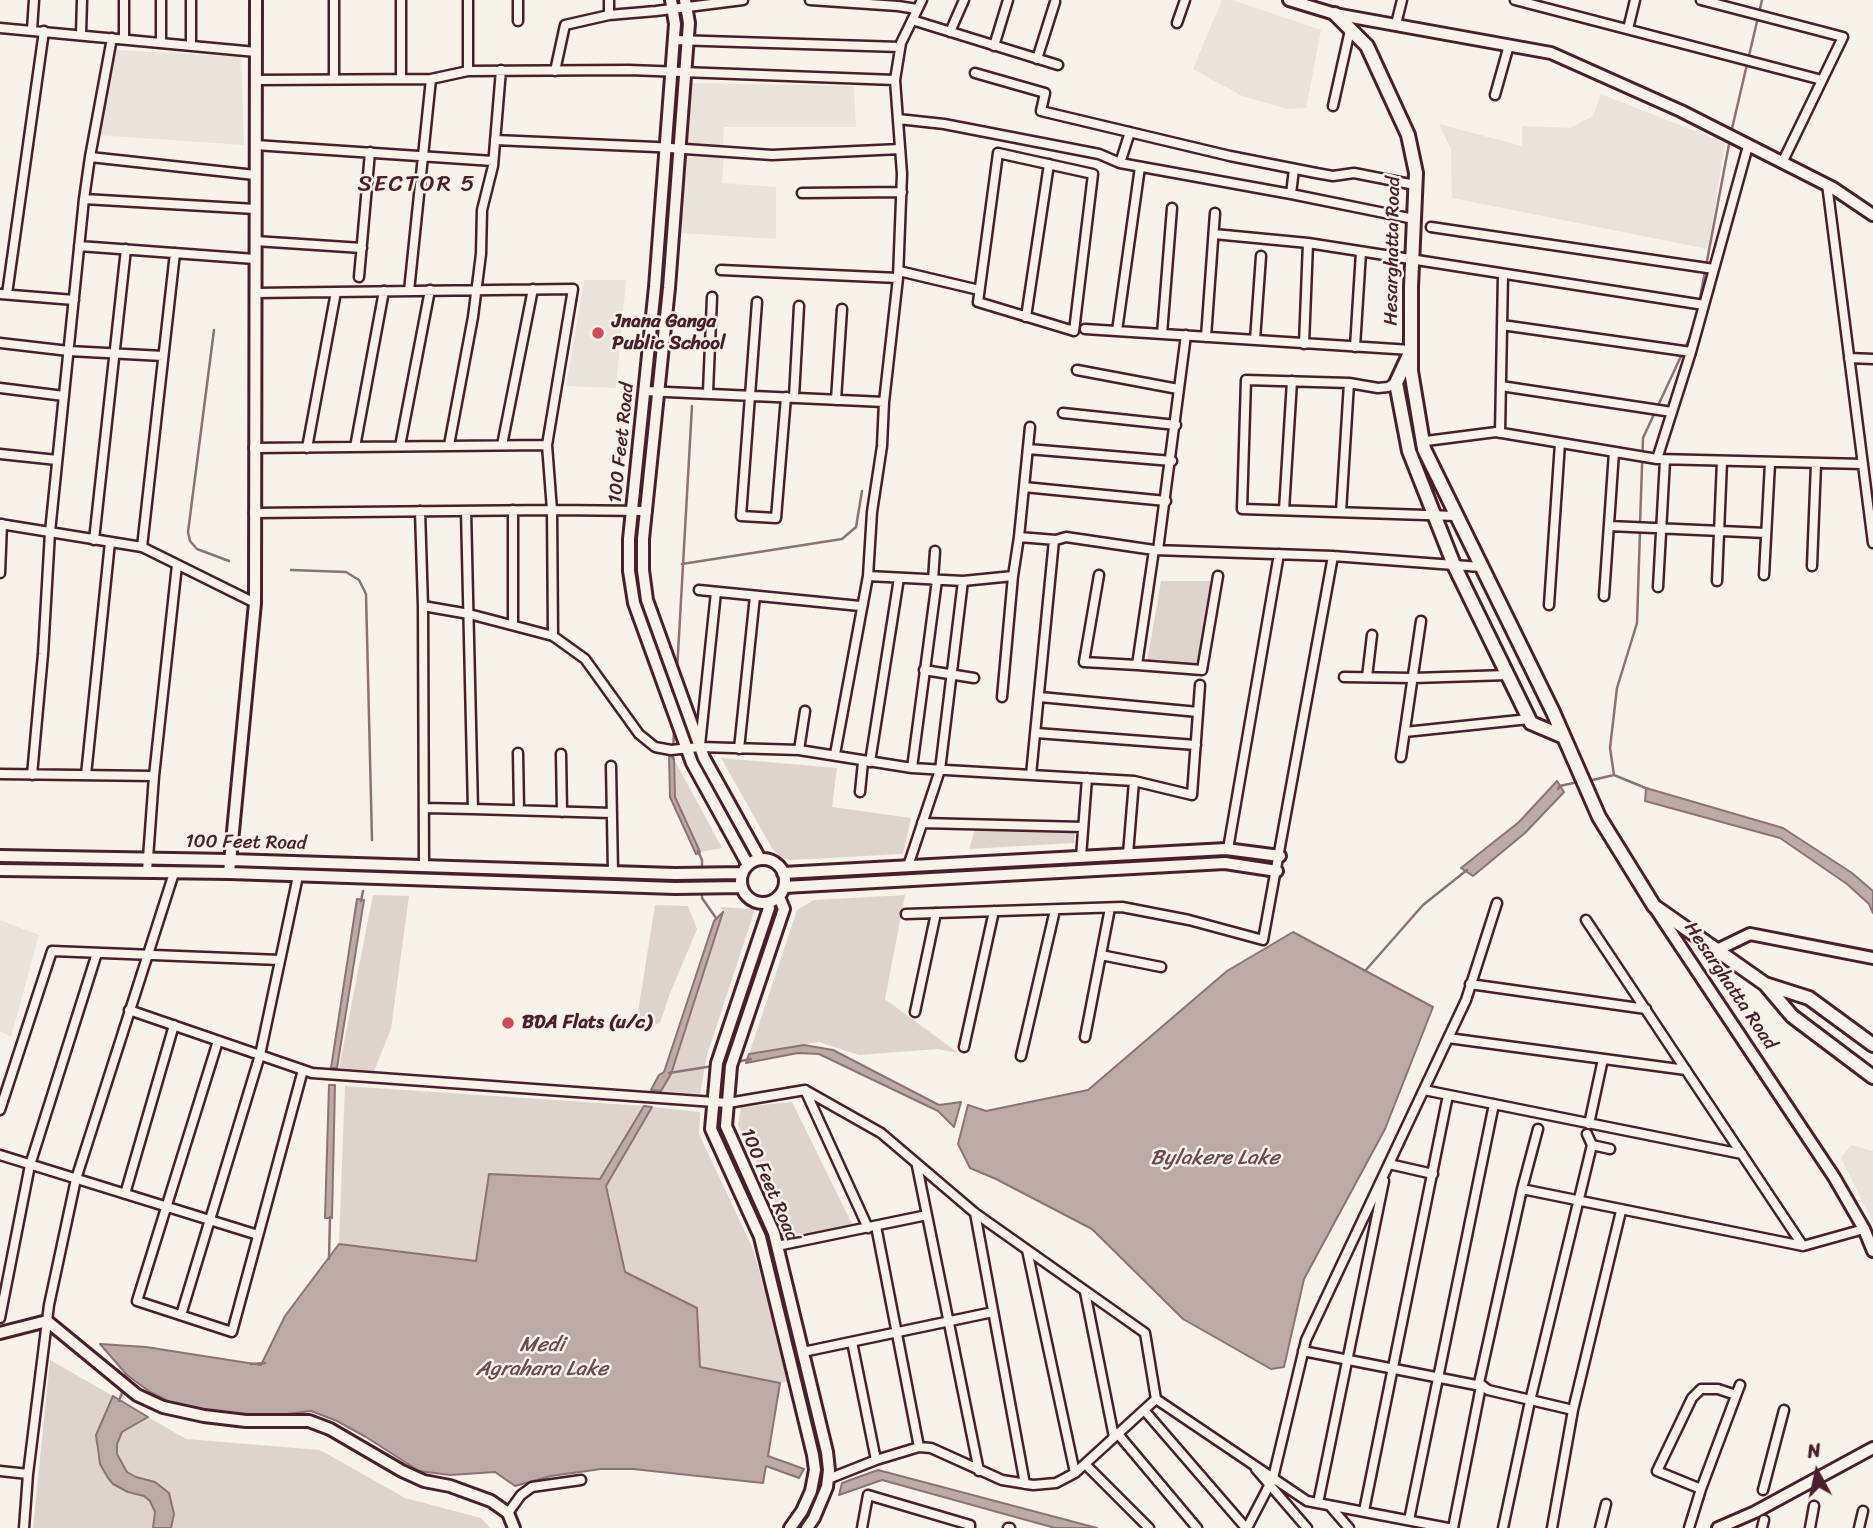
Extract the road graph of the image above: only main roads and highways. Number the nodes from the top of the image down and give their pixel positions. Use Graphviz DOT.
graph roads {
  1 [pos="256,0"];
  2 [pos="1289,0"];
  3 [pos="685,4"];
  4 [pos="671,5"];
  5 [pos="1335,14"];
  6 [pos="1873,215"];
  7 [pos="1411,350"];
  8 [pos="1564,737"];
  9 [pos="0,856"];
  10 [pos="1280,856"];
  11 [pos="760,859"];
  12 [pos="230,860"];
  13 [pos="745,869"];
  14 [pos="0,870"];
  15 [pos="1277,871"];
  16 [pos="229,873"];
  17 [pos="783,873"];
  18 [pos="741,887"];
  19 [pos="782,892"];
  20 [pos="767,903"];
  21 [pos="1654,906"];
  22 [pos="1717,950"];
  23 [pos="1873,958"];
  24 [pos="1765,984"];
  25 [pos="1873,1045"];
  26 [pos="1873,1077"];
  27 [pos="1873,1251"];
  28 [pos="0,1333"];
  29 [pos="1873,1448"];
  30 [pos="514,1528"];
  31 [pos="790,1528"];
  32 [pos="807,1528"];
  33 [pos="1718,1528"];
  1 -- 12 [label="main road"];
  2 -- 5 [label="main road, Hesarghatta Road"];
  3 -- 11 [label="main road, 100 Feet Road"];
  4 -- 13 [label="main road, 100 Feet Road"];
  5 -- 6 [label="main road"];
  5 -- 7 [label="main road, Hesarghatta Road"];
  7 -- 8 [label="main road, Hesarghatta Road"];
  7 -- 8 [label="main road, Hesarghatta Road"];
  8 -- 21 [label="main road, Hesarghatta Road"];
  9 -- 12 [label="main road, 100 Feet Road"];
  10 -- 17 [label="main road"];
  11 -- 13 [label="main road"];
  11 -- 17 [label="main road"];
  12 -- 13 [label="main road, 100 Feet Road"];
  12 -- 16 [label="main road"];
  13 -- 18 [label="main road"];
  14 -- 16 [label="main road, 100 Feet Road"];
  15 -- 19 [label="main road"];
  16 -- 18 [label="main road, 100 Feet Road"];
  17 -- 19 [label="main road"];
  18 -- 20 [label="main road"];
  19 -- 20 [label="main road"];
  19 -- 32 [label="main road, 100 Feet Road"];
  20 -- 31 [label="main road, 100 Feet Road"];
  21 -- 22 [label="main road"];
  21 -- 27 [label="main road, Hesarghatta Road"];
  22 -- 23 [label="main road"];
  22 -- 24 [label="main road"];
  24 -- 25 [label="main road, Hesarghatta Road"];
  24 -- 26 [label="main road, Hesarghatta Road"];
  28 -- 30 [label="main road"];
  29 -- 33 [label="main road"];
}
